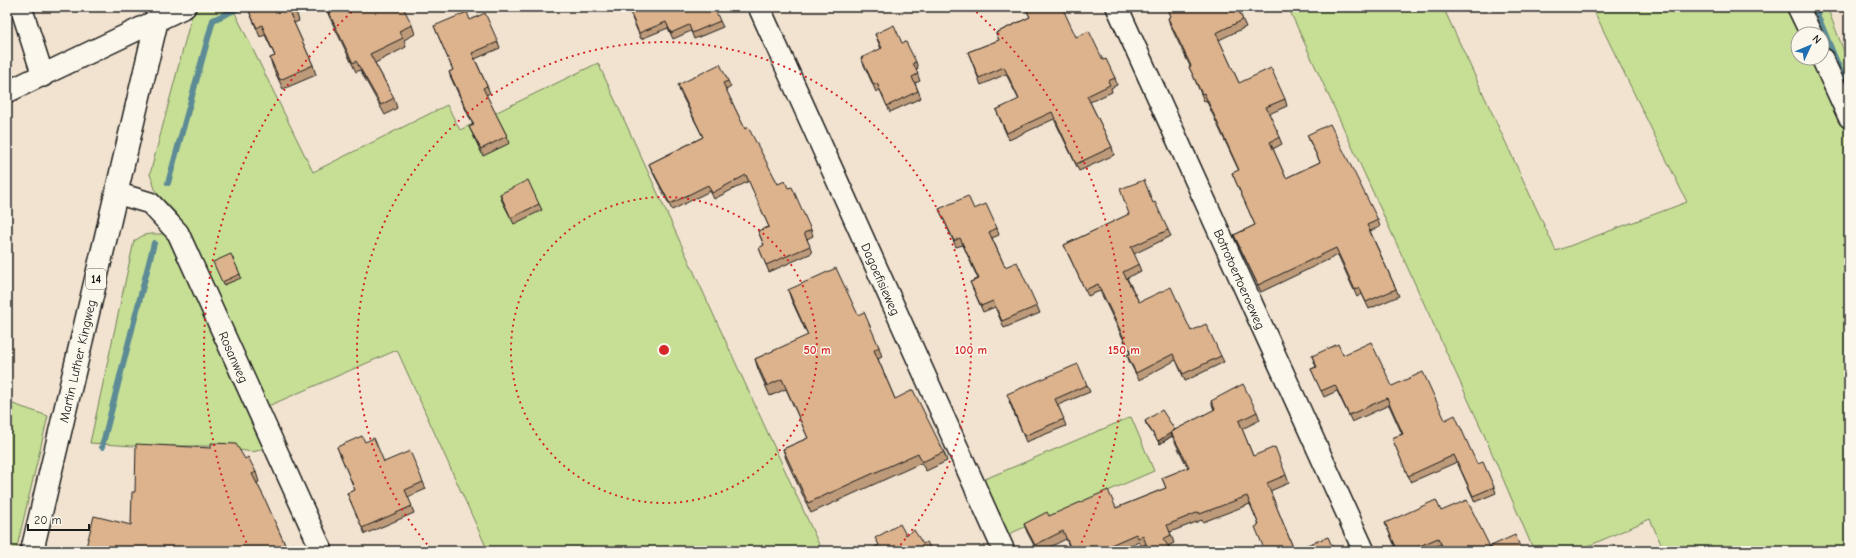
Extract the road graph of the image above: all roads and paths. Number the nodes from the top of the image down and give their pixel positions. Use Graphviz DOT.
graph roads {
  1 [pos="21,7"];
  2 [pos="185,7"];
  3 [pos="758,7"];
  4 [pos="1117,7"];
  5 [pos="1798,7"];
  6 [pos="158,15"];
  7 [pos="1807,26"];
  8 [pos="1826,66"];
  9 [pos="43,76"];
  10 [pos="7,92"];
  11 [pos="1849,117"];
  12 [pos="116,193"];
  13 [pos="32,551"];
  14 [pos="322,551"];
  15 [pos="1004,551"];
  16 [pos="1364,551"];
  1 -- 9 [label="street"];
  2 -- 6 [label="street"];
  3 -- 15 [label="street, Dagoefisieweg"];
  4 -- 16 [label="street, Botrotoertoeroeweg"];
  5 -- 7 [label="street"];
  6 -- 9 [label="street"];
  6 -- 12 [label="main road, Martin Luther Kingweg / 14"];
  8 -- 11 [label="street"];
  9 -- 10 [label="street"];
  12 -- 13 [label="main road, Martin Luther Kingweg / 14"];
  12 -- 14 [label="street, Rosanweg"];
}
